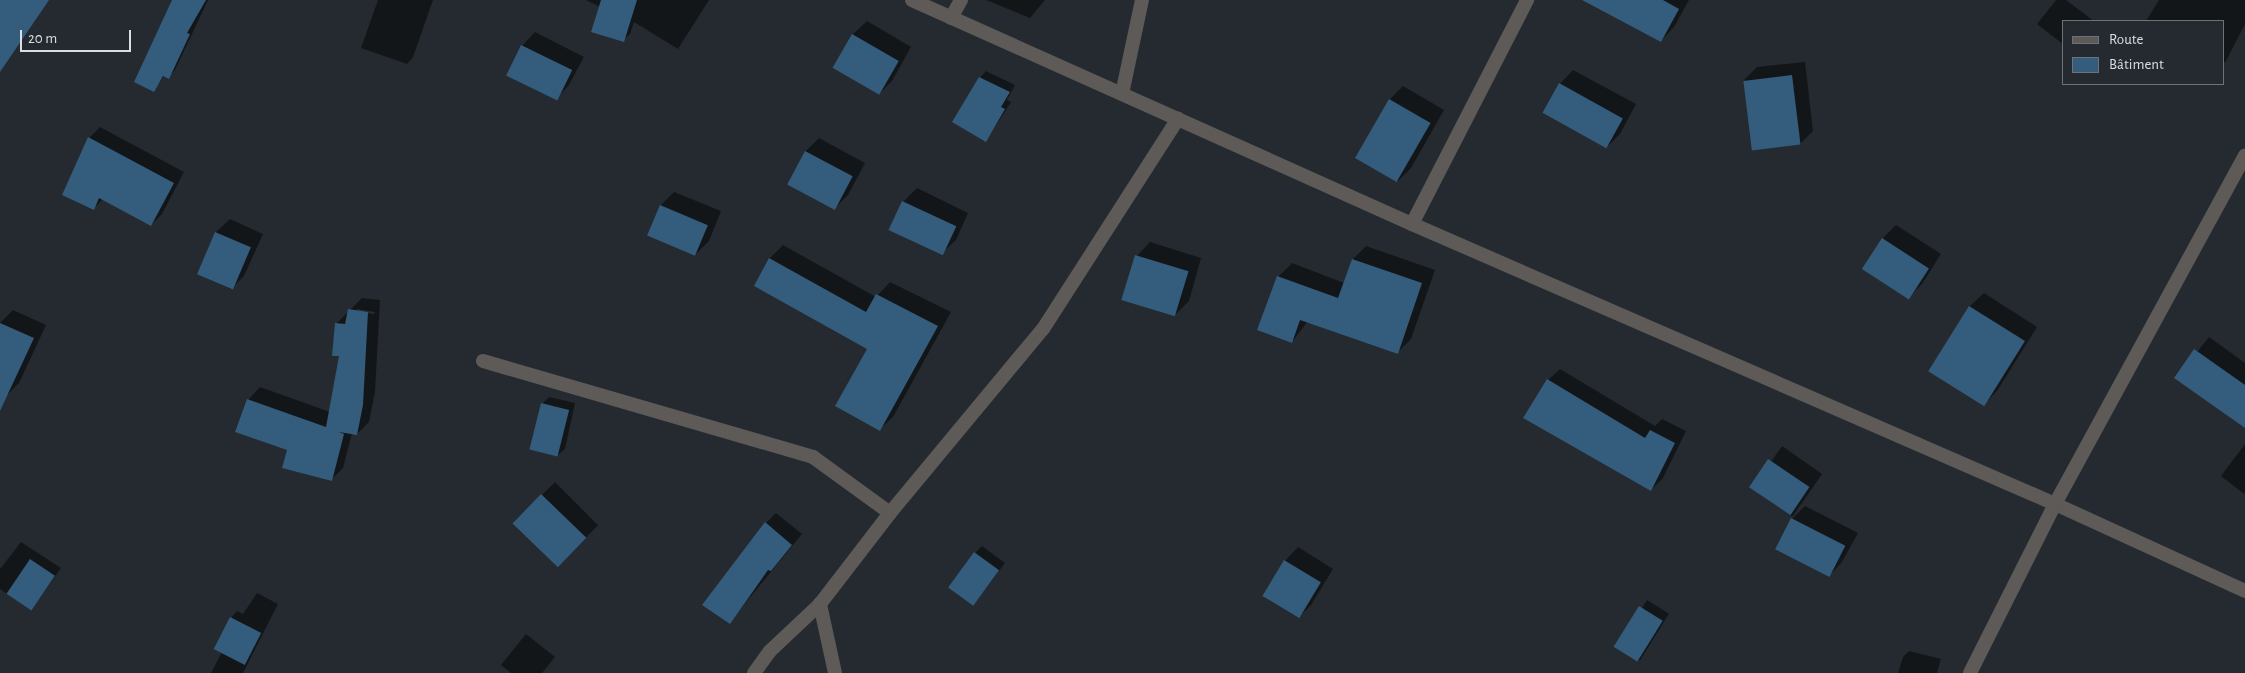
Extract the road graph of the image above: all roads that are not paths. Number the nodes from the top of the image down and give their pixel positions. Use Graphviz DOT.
graph roads {
  1 [pos="912,0"];
  2 [pos="961,0"];
  3 [pos="1142,0"];
  4 [pos="1527,0"];
  5 [pos="952,18"];
  6 [pos="1122,94"];
  7 [pos="1178,119"];
  8 [pos="2245,155"];
  9 [pos="1412,224"];
  10 [pos="483,361"];
  11 [pos="2055,504"];
  12 [pos="890,513"];
  13 [pos="2245,591"];
  14 [pos="820,604"];
  15 [pos="754,673"];
  16 [pos="834,673"];
  17 [pos="1970,673"];
  1 -- 5 [label="street"];
  2 -- 5 [label="street"];
  3 -- 6 [label="street"];
  4 -- 9 [label="street"];
  5 -- 6 [label="street"];
  6 -- 7 [label="street"];
  7 -- 9 [label="street"];
  7 -- 12 [label="street"];
  8 -- 11 [label="street"];
  9 -- 11 [label="street"];
  10 -- 12 [label="street"];
  11 -- 13 [label="street"];
  11 -- 17 [label="street"];
  12 -- 14 [label="street"];
  14 -- 15 [label="street"];
  14 -- 16 [label="street"];
}
